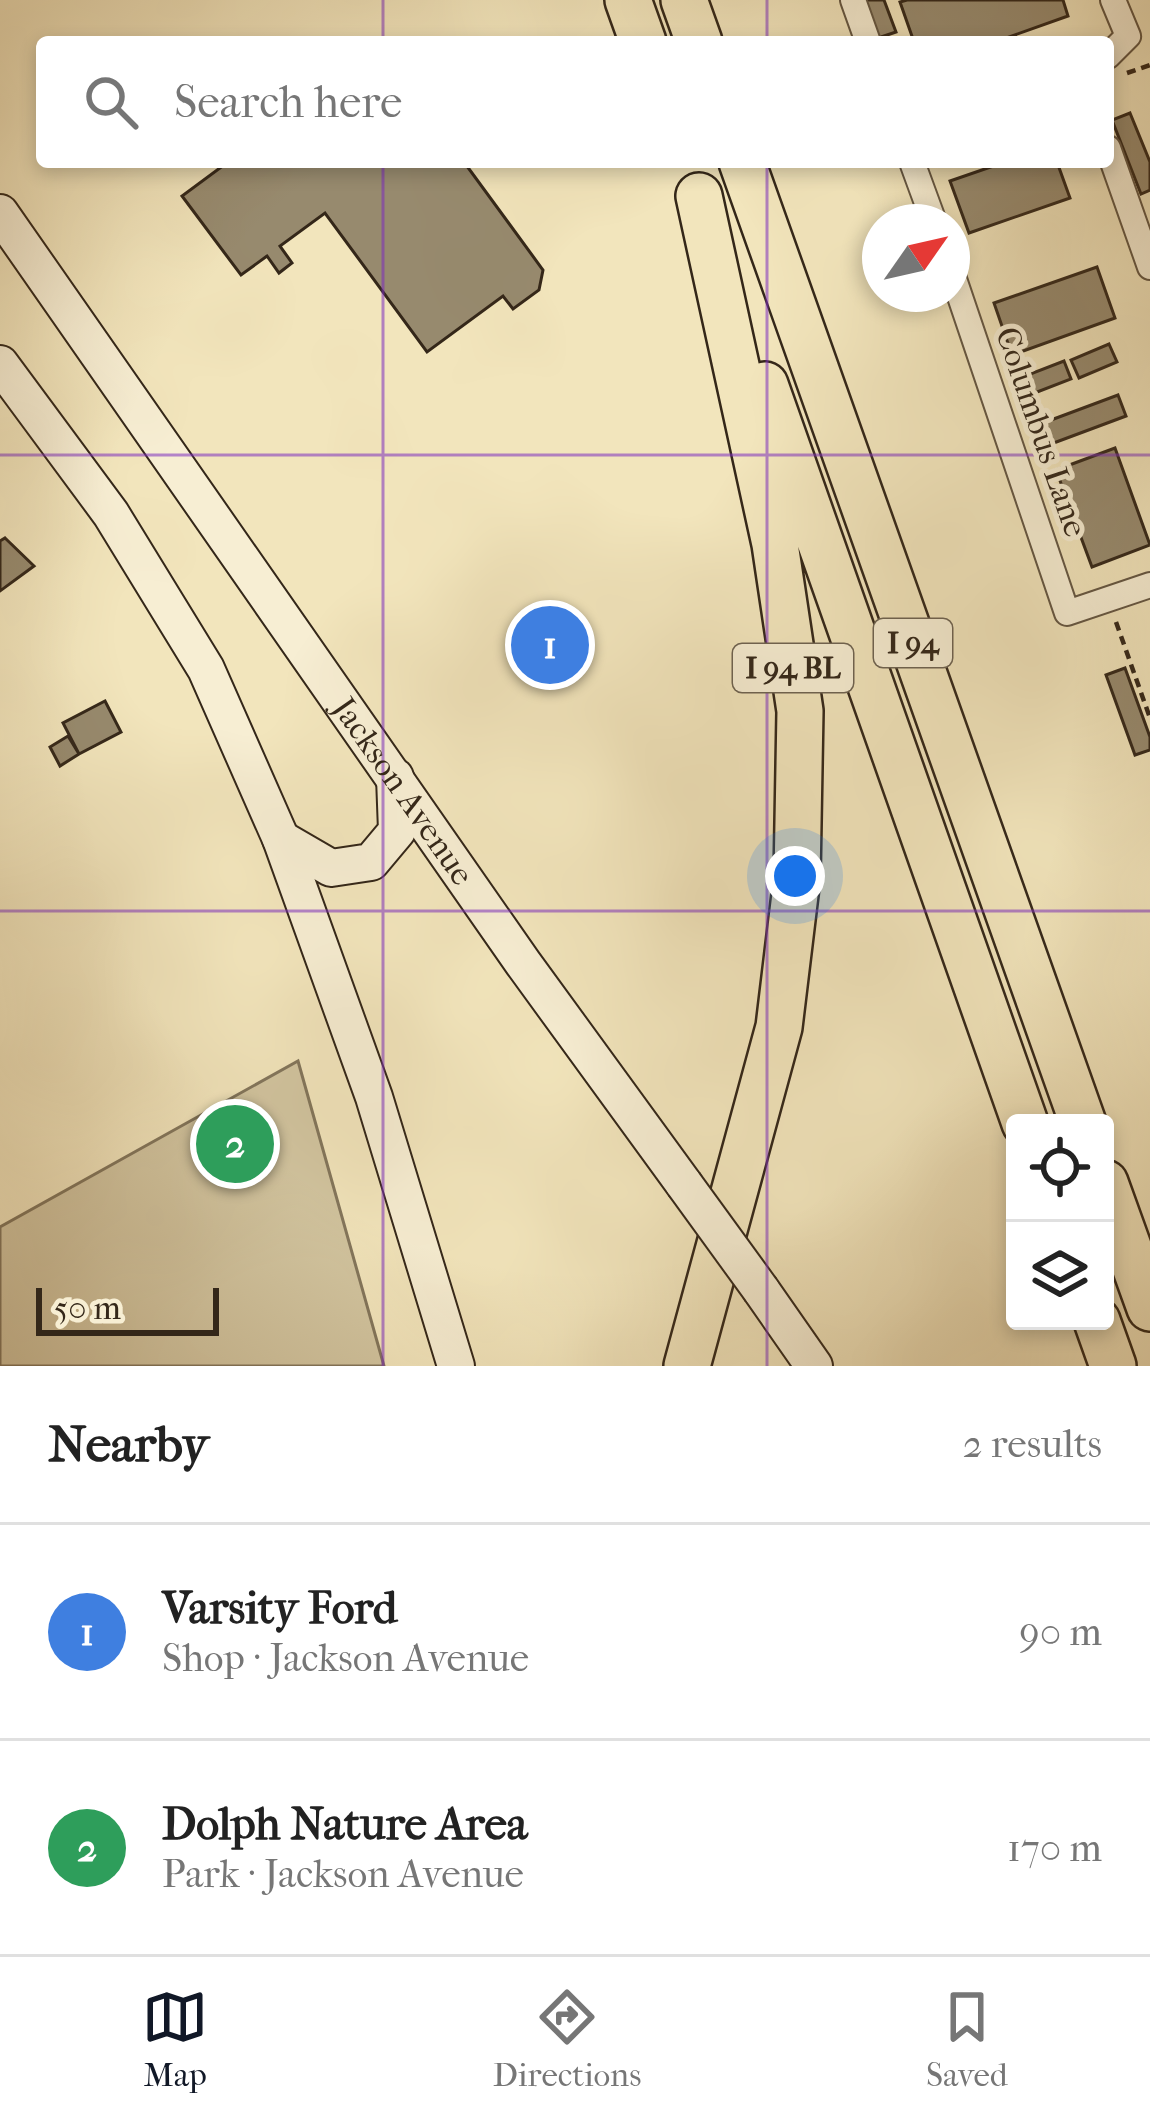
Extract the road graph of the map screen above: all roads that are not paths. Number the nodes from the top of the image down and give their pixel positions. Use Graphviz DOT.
graph roads {
  1 [pos="628,0"];
  2 [pos="684,0"];
  3 [pos="853,0"];
  4 [pos="1113,0"];
  5 [pos="641,36"];
  6 [pos="697,36"];
  7 [pos="866,36"];
  8 [pos="1116,65"];
  9 [pos="1114,165"];
  10 [pos="744,168"];
  11 [pos="914,168"];
  12 [pos="693,179"];
  13 [pos="927,204"];
  14 [pos="5,224"];
  15 [pos="1150,267"];
  16 [pos="965,312"];
  17 [pos="0,364"];
  18 [pos="1150,585"];
  19 [pos="395,777"];
  20 [pos="281,839"];
  21 [pos="1022,1114"];
  22 [pos="1080,1114"];
  23 [pos="1114,1209"];
  24 [pos="1150,1308"];
  25 [pos="1100,1330"];
  26 [pos="456,1366"];
  27 [pos="687,1366"];
  28 [pos="814,1366"];
  29 [pos="1113,1366"];
  1 -- 5 [label="highway"];
  2 -- 6 [label="highway"];
  3 -- 7 [label="street"];
  4 -- 8 [label="street"];
  9 -- 15 [label="street"];
  10 -- 22 [label="highway, I 94"];
  11 -- 13 [label="street"];
  12 -- 21 [label="highway, I 94"];
  12 -- 27 [label="highway, I 94 BL"];
  14 -- 19 [label="main road, Jackson Avenue"];
  16 -- 18 [label="street, Columbus Lane"];
  17 -- 20 [label="main road"];
  19 -- 20 [label="main road"];
  19 -- 28 [label="main road, Jackson Avenue, bridge"];
  20 -- 26 [label="main road"];
  23 -- 24 [label="highway"];
  25 -- 29 [label="highway"];
}
